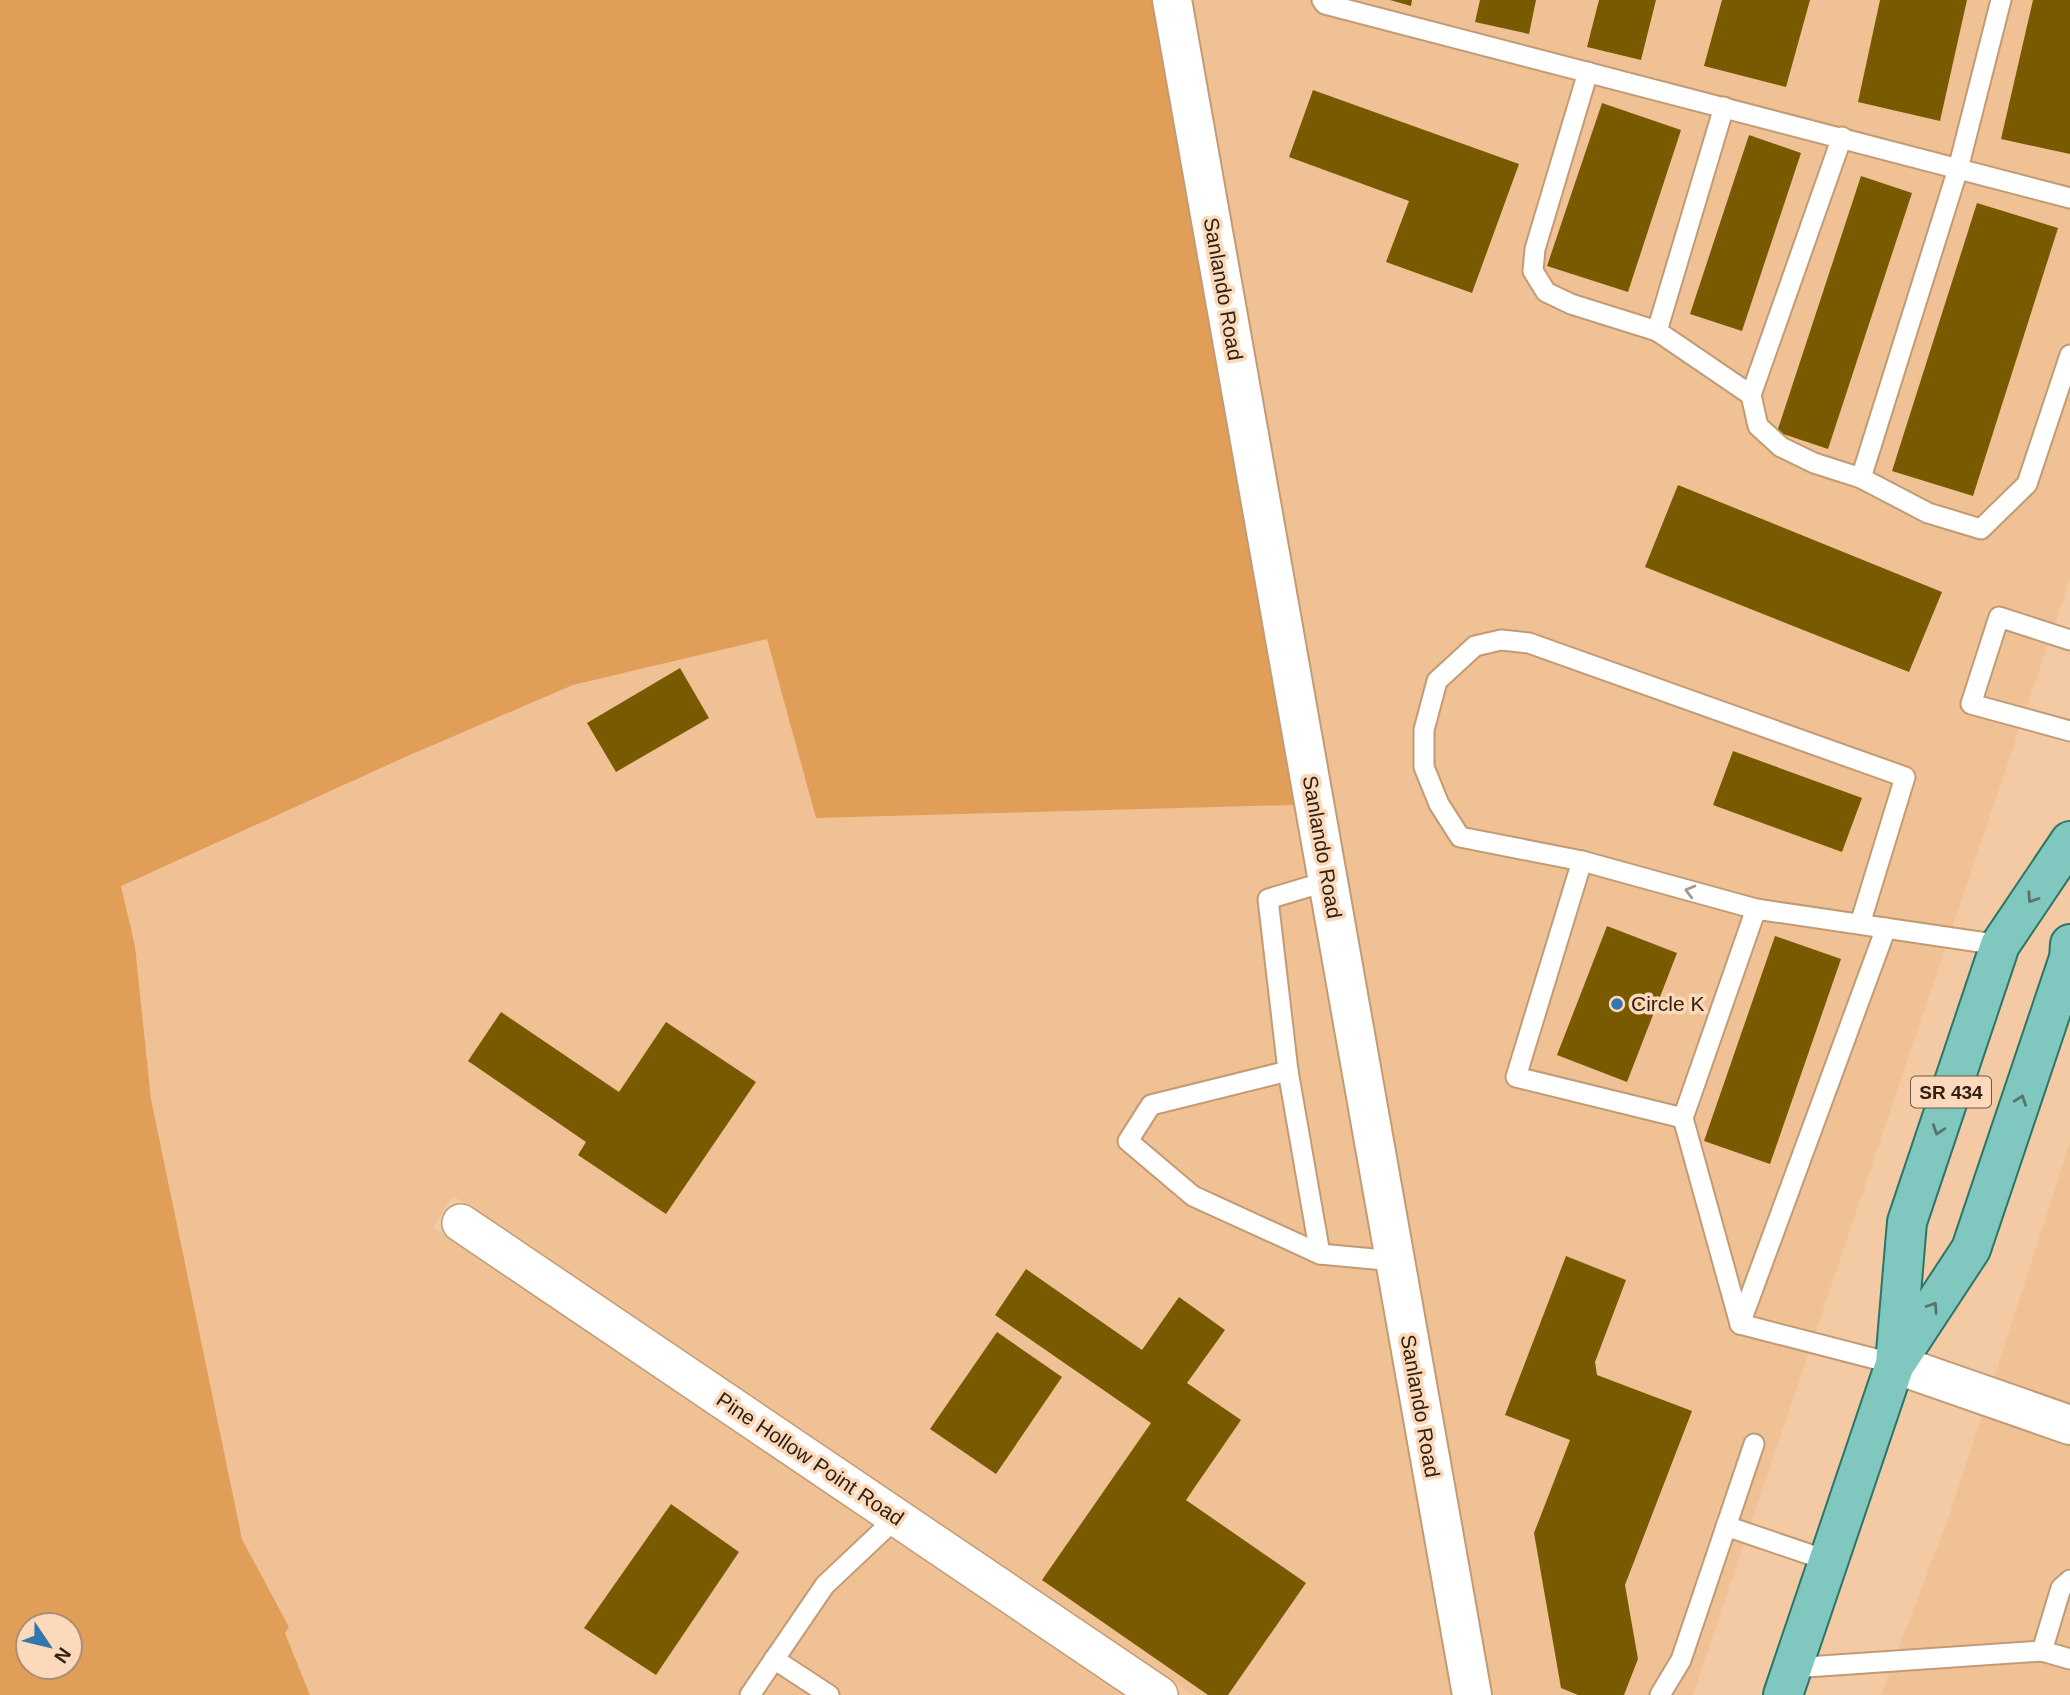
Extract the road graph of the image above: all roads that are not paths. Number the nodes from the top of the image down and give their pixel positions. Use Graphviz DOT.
graph roads {
  1 [pos="1172,0"];
  2 [pos="1322,0"];
  3 [pos="2001,0"];
  4 [pos="1588,72"];
  5 [pos="1724,107"];
  6 [pos="1842,137"];
  7 [pos="1958,169"];
  8 [pos="2070,198"];
  9 [pos="1657,331"];
  10 [pos="2070,355"];
  11 [pos="1751,395"];
  12 [pos="1861,478"];
  13 [pos="2070,640"];
  14 [pos="2070,731"];
  15 [pos="2070,841"];
  16 [pos="1582,861"];
  17 [pos="1328,881"];
  18 [pos="1756,909"];
  19 [pos="1860,924"];
  20 [pos="1886,928"];
  21 [pos="2070,944"];
  22 [pos="2000,945"];
  23 [pos="1288,1071"];
  24 [pos="1683,1118"];
  25 [pos="461,1223"];
  26 [pos="1320,1254"];
  27 [pos="1395,1262"];
  28 [pos="1740,1324"];
  29 [pos="1895,1364"];
  30 [pos="2070,1425"];
  31 [pos="1754,1444"];
  32 [pos="896,1518"];
  33 [pos="1726,1526"];
  34 [pos="1829,1561"];
  35 [pos="2070,1580"];
  36 [pos="2042,1650"];
  37 [pos="774,1659"];
  38 [pos="2070,1659"];
  39 [pos="1788,1682"];
  40 [pos="750,1695"];
  41 [pos="829,1695"];
  42 [pos="1159,1695"];
  43 [pos="1472,1695"];
  44 [pos="1660,1695"];
  1 -- 17 [label="street, Sanlando Road"];
  2 -- 4 [label="lane"];
  3 -- 7 [label="lane"];
  4 -- 5 [label="lane"];
  4 -- 9 [label="lane"];
  5 -- 6 [label="lane"];
  5 -- 9 [label="lane"];
  6 -- 7 [label="lane"];
  6 -- 11 [label="lane"];
  7 -- 8 [label="lane"];
  7 -- 12 [label="lane"];
  9 -- 11 [label="lane"];
  10 -- 12 [label="lane"];
  11 -- 12 [label="lane"];
  13 -- 14 [label="lane"];
  15 -- 22 [label="main road, SR 434, one-way"];
  18 -- 16 [label="lane, one-way"];
  16 -- 19 [label="lane"];
  16 -- 24 [label="lane"];
  17 -- 23 [label="lane"];
  17 -- 27 [label="street, Sanlando Road"];
  18 -- 19 [label="lane"];
  18 -- 24 [label="lane"];
  19 -- 20 [label="lane"];
  20 -- 22 [label="lane"];
  20 -- 28 [label="lane"];
  29 -- 21 [label="main road, SR 434, one-way"];
  22 -- 29 [label="main road, SR 434, one-way"];
  23 -- 26 [label="lane"];
  23 -- 26 [label="lane"];
  24 -- 28 [label="lane"];
  25 -- 32 [label="street, Pine Hollow Point Road"];
  26 -- 27 [label="lane"];
  27 -- 43 [label="street, Sanlando Road"];
  28 -- 29 [label="lane"];
  29 -- 30 [label="street"];
  29 -- 34 [label="main road, SR 434"];
  31 -- 33 [label="lane"];
  32 -- 37 [label="lane"];
  32 -- 42 [label="street, Pine Hollow Point Road"];
  33 -- 34 [label="lane"];
  33 -- 44 [label="lane"];
  34 -- 39 [label="main road, SR 434"];
  35 -- 36 [label="lane"];
  36 -- 38 [label="lane"];
  36 -- 39 [label="lane"];
  37 -- 40 [label="lane"];
  37 -- 41 [label="lane"];
}
